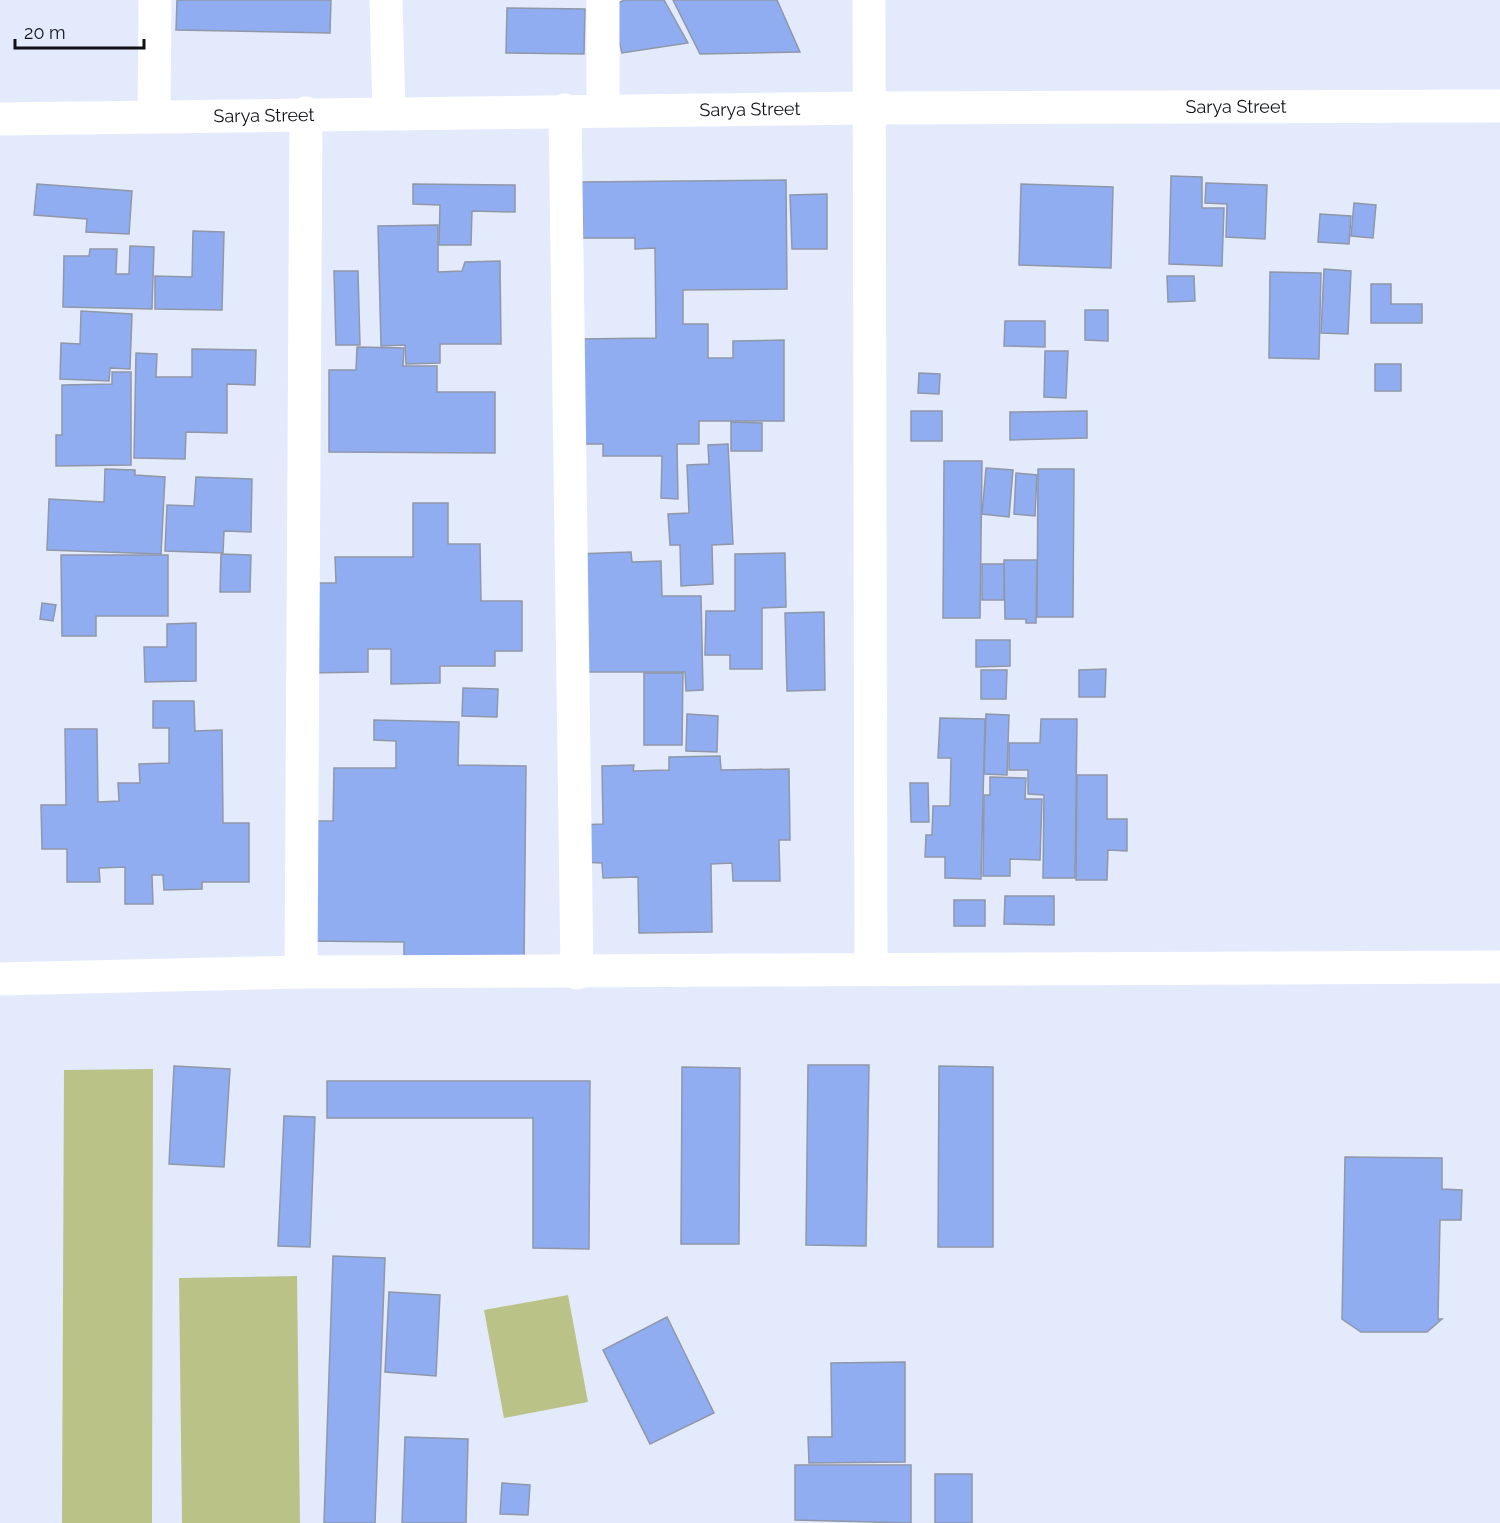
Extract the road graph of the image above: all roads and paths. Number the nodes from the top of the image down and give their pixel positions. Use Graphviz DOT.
graph roads {
  1 [pos="155,0"];
  2 [pos="386,0"];
  3 [pos="603,0"];
  4 [pos="869,0"];
  5 [pos="1500,106"];
  6 [pos="869,108"];
  7 [pos="565,110"];
  8 [pos="603,111"];
  9 [pos="389,112"];
  10 [pos="306,113"];
  11 [pos="154,115"];
  12 [pos="0,119"];
  13 [pos="1500,967"];
  14 [pos="871,969"];
  15 [pos="301,972"];
  16 [pos="577,973"];
  17 [pos="0,979"];
  1 -- 11 [label="street"];
  2 -- 9 [label="street"];
  3 -- 8 [label="street"];
  4 -- 6 [label="street"];
  5 -- 6 [label="street, Sarya Street"];
  6 -- 8 [label="street, Sarya Street"];
  6 -- 14 [label="street"];
  7 -- 8 [label="street, Sarya Street"];
  7 -- 9 [label="street, Sarya Street"];
  7 -- 16 [label="street"];
  9 -- 10 [label="street, Sarya Street"];
  10 -- 11 [label="street, Sarya Street"];
  10 -- 15 [label="street"];
  11 -- 12 [label="street, Sarya Street"];
  13 -- 14 [label="street"];
  14 -- 16 [label="street"];
  15 -- 16 [label="street"];
  15 -- 17 [label="street"];
}
